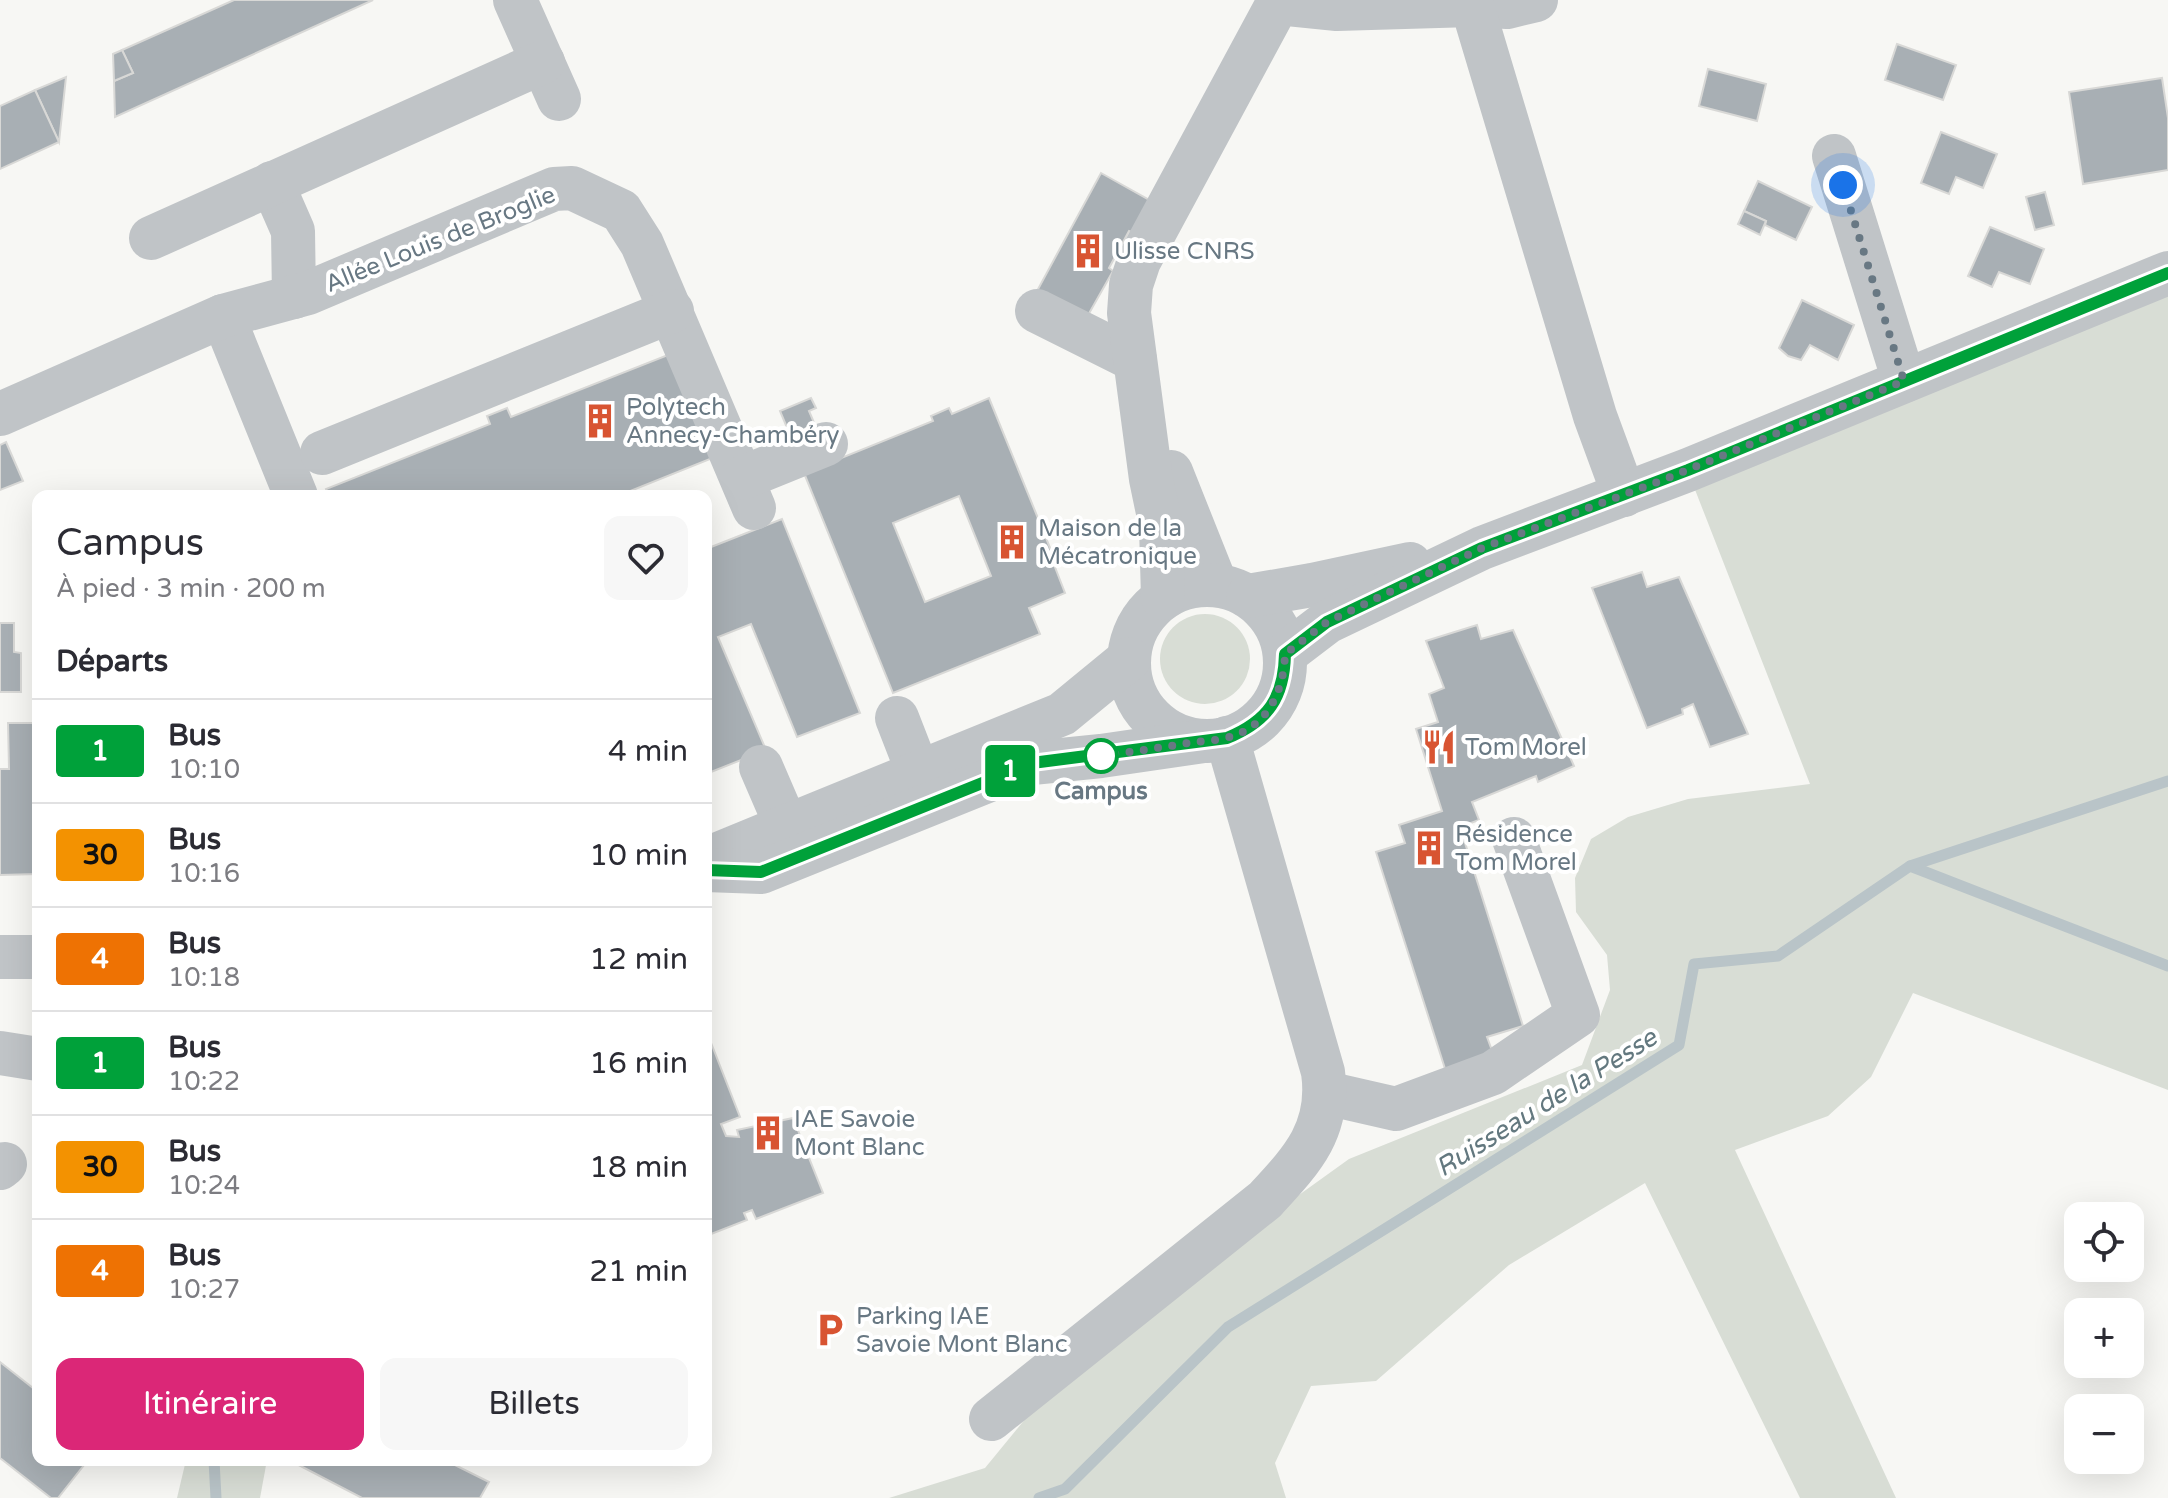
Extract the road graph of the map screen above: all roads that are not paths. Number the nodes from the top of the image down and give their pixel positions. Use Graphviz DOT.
graph roads {
  1 [pos="515,0"];
  2 [pos="1536,0"];
  3 [pos="1276,2"];
  4 [pos="1470,3"];
  5 [pos="1834,156"];
  6 [pos="272,183"];
  7 [pos="151,238"];
  8 [pos="2168,273"];
  9 [pos="301,295"];
  10 [pos="672,311"];
  11 [pos="1037,311"];
  12 [pos="223,316"];
  13 [pos="1137,372"];
  14 [pos="1904,381"];
  15 [pos="0,414"];
  16 [pos="826,444"];
  17 [pos="322,453"];
  18 [pos="294,490"];
  19 [pos="1624,495"];
  20 [pos="1482,548"];
  21 [pos="1232,590"];
  22 [pos="1163,598"];
  23 [pos="1285,654"];
  24 [pos="1129,659"];
  25 [pos="1062,714"];
  26 [pos="1148,714"];
  27 [pos="897,718"];
  28 [pos="1216,739"];
  29 [pos="761,767"];
  30 [pos="918,772"];
  31 [pos="786,825"];
  32 [pos="1514,839"];
  33 [pos="712,856"];
  34 [pos="712,870"];
  35 [pos="0,957"];
  36 [pos="32,957"];
  37 [pos="0,1053"];
  38 [pos="32,1058"];
  39 [pos="1326,1093"];
  40 [pos="991,1419"];
  1 -- 6 [label="street"];
  2 -- 4 [label="street"];
  3 -- 4 [label="street"];
  3 -- 13 [label="street"];
  4 -- 19 [label="street"];
  5 -- 14 [label="street"];
  6 -- 7 [label="street"];
  6 -- 9 [label="street"];
  8 -- 14 [label="street"];
  9 -- 10 [label="street, Allée Louis de Broglie"];
  9 -- 12 [label="street, Allée Louis de Broglie"];
  10 -- 16 [label="street, Allée Louis de Broglie"];
  10 -- 17 [label="street"];
  11 -- 13 [label="street"];
  12 -- 15 [label="street, Allée Louis de Broglie"];
  12 -- 18 [label="street"];
  13 -- 21 [label="street"];
  13 -- 22 [label="street"];
  14 -- 19 [label="street"];
  19 -- 20 [label="street"];
  20 -- 21 [label="street"];
  20 -- 23 [label="street"];
  21 -- 22 [label="street"];
  21 -- 23 [label="street"];
  22 -- 24 [label="street"];
  23 -- 28 [label="street"];
  24 -- 25 [label="street"];
  24 -- 26 [label="street"];
  25 -- 26 [label="street"];
  25 -- 30 [label="street"];
  26 -- 28 [label="street"];
  27 -- 30 [label="street"];
  28 -- 34 [label="street"];
  28 -- 39 [label="street"];
  29 -- 31 [label="street"];
  30 -- 31 [label="street"];
  31 -- 33 [label="street"];
  32 -- 39 [label="street"];
  35 -- 36 [label="street"];
  37 -- 38 [label="street"];
  39 -- 40 [label="street"];
}
